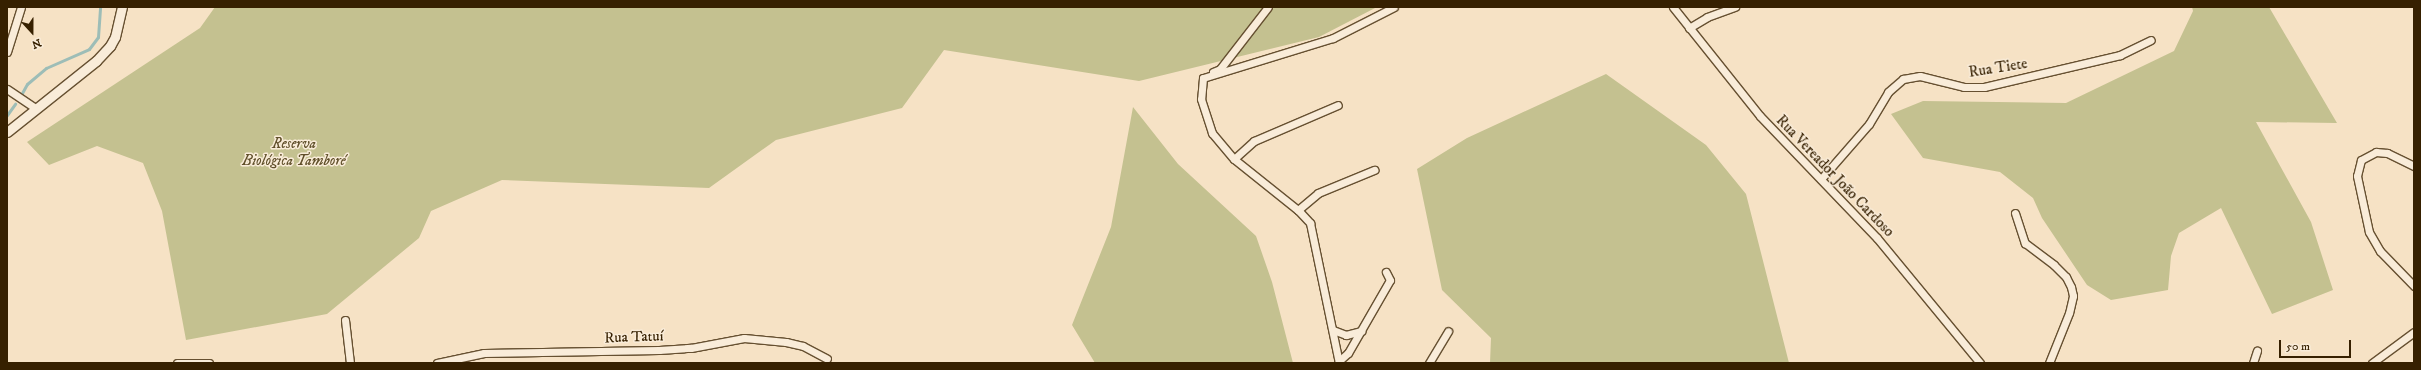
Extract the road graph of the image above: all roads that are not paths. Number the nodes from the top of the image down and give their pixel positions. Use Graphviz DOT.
graph roads {
  1 [pos="22,7"];
  2 [pos="122,7"];
  3 [pos="1268,7"];
  4 [pos="1394,7"];
  5 [pos="1673,7"];
  6 [pos="1735,7"];
  7 [pos="1689,28"];
  8 [pos="2152,40"];
  9 [pos="7,52"];
  10 [pos="1203,78"];
  11 [pos="7,89"];
  12 [pos="1338,105"];
  13 [pos="35,108"];
  14 [pos="7,132"];
  15 [pos="1234,160"];
  16 [pos="2414,166"];
  17 [pos="1374,170"];
  18 [pos="1821,179"];
  19 [pos="1298,210"];
  20 [pos="2015,213"];
  21 [pos="1386,272"];
  22 [pos="2414,286"];
  23 [pos="345,320"];
  24 [pos="1333,330"];
  25 [pos="1361,331"];
  26 [pos="1448,331"];
  27 [pos="2414,332"];
  28 [pos="2257,351"];
  29 [pos="827,360"];
  30 [pos="1339,362"];
  31 [pos="177,363"];
  32 [pos="209,363"];
  33 [pos="350,363"];
  34 [pos="437,363"];
  35 [pos="1429,363"];
  36 [pos="1980,363"];
  37 [pos="2049,363"];
  38 [pos="2253,363"];
  39 [pos="2372,363"];
  1 -- 9 [label="street"];
  2 -- 13 [label="street"];
  3 -- 10 [label="street"];
  4 -- 10 [label="street"];
  5 -- 7 [label="street, Rua Vereador João Cardoso"];
  6 -- 7 [label="street"];
  7 -- 18 [label="street, Rua Vereador João Cardoso"];
  8 -- 18 [label="street, Rua Tiete"];
  10 -- 15 [label="street"];
  11 -- 13 [label="street"];
  12 -- 15 [label="street"];
  13 -- 14 [label="street"];
  15 -- 19 [label="street"];
  16 -- 22 [label="street"];
  17 -- 19 [label="street"];
  18 -- 36 [label="street, Rua Vereador João Cardoso"];
  19 -- 24 [label="street"];
  20 -- 37 [label="street"];
  21 -- 25 [label="street"];
  23 -- 33 [label="street"];
  24 -- 25 [label="street"];
  24 -- 30 [label="street"];
  25 -- 30 [label="street"];
  26 -- 35 [label="street"];
  27 -- 39 [label="street"];
  28 -- 38 [label="street"];
  29 -- 34 [label="street, Rua Tatuí"];
  31 -- 32 [label="street"];
}
